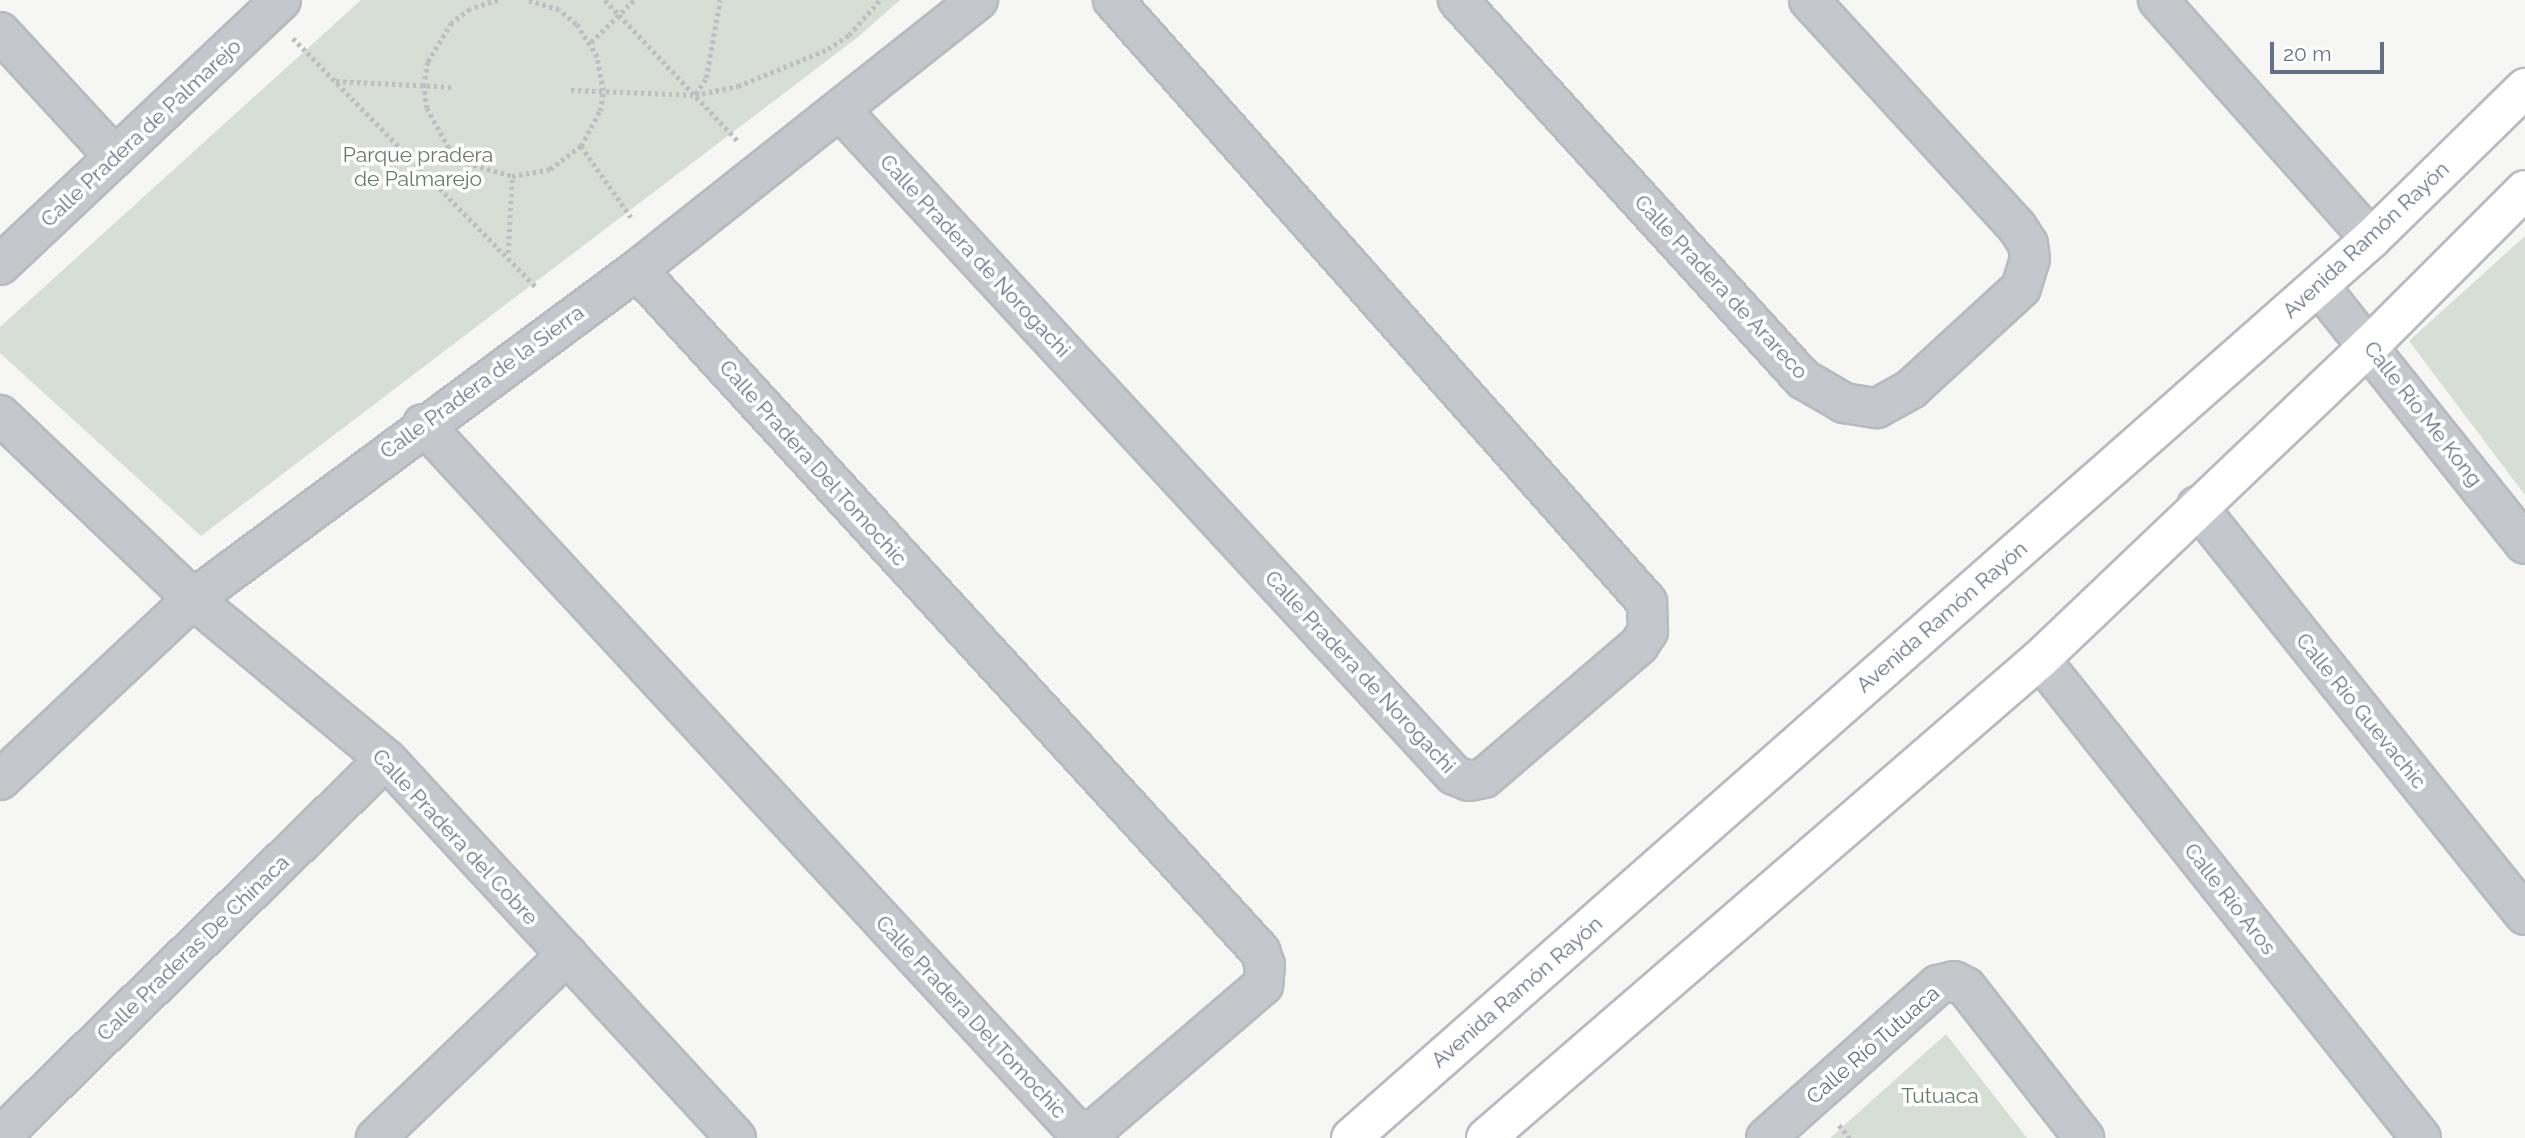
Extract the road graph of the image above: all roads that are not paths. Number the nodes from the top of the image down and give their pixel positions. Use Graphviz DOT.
graph roads {
  1 [pos="978,0"];
  2 [pos="1113,0"];
  3 [pos="1458,0"];
  4 [pos="1809,0"];
  5 [pos="2158,0"];
  6 [pos="275,6"];
  7 [pos="0,32"];
  8 [pos="2525,88"];
  9 [pos="842,112"];
  10 [pos="115,157"];
  11 [pos="2525,190"];
  12 [pos="2371,239"];
  13 [pos="0,265"];
  14 [pos="637,270"];
  15 [pos="2319,286"];
  16 [pos="2370,345"];
  17 [pos="0,415"];
  18 [pos="423,424"];
  19 [pos="2197,506"];
  20 [pos="2525,544"];
  21 [pos="193,599"];
  22 [pos="2040,659"];
  23 [pos="386,759"];
  24 [pos="0,780"];
  25 [pos="2525,915"];
  26 [pos="567,955"];
  27 [pos="0,1137"];
  28 [pos="376,1138"];
  29 [pos="736,1138"];
  30 [pos="1351,1138"];
  31 [pos="1486,1138"];
  32 [pos="1766,1138"];
  33 [pos="2084,1138"];
  34 [pos="2421,1138"];
  1 -- 9 [label="street, Calle Pradera de la Sierra"];
  2 -- 9 [label="street, Calle Pradera de Norogachi"];
  3 -- 4 [label="street, Calle Pradera de Arareco"];
  5 -- 12 [label="street"];
  6 -- 10 [label="street, Calle Pradera de Palmarejo"];
  7 -- 10 [label="street"];
  8 -- 12 [label="main road, Avenida Ramón Rayón"];
  9 -- 14 [label="street, Calle Pradera de la Sierra"];
  10 -- 13 [label="street, Calle Pradera de Palmarejo"];
  11 -- 16 [label="main road"];
  12 -- 15 [label="main road, Avenida Ramón Rayón"];
  14 -- 18 [label="street, Calle Pradera de la Sierra"];
  14 -- 18 [label="street, Calle Pradera Del Tomochic"];
  15 -- 16 [label="street, Calle Río Me Kong"];
  15 -- 30 [label="main road, Avenida Ramón Rayón"];
  16 -- 19 [label="main road"];
  16 -- 20 [label="street, Calle Río Me Kong"];
  17 -- 21 [label="street, Calle Pradera del Cobre"];
  18 -- 21 [label="street, Calle Pradera de la Sierra"];
  19 -- 22 [label="main road"];
  19 -- 25 [label="street, Calle Río Guevachic"];
  21 -- 23 [label="street, Calle Pradera del Cobre"];
  21 -- 24 [label="street, Calle Pradera de la Sierra"];
  22 -- 31 [label="main road"];
  22 -- 34 [label="street, Calle Río Aros"];
  23 -- 26 [label="street, Calle Pradera del Cobre"];
  23 -- 27 [label="street, Calle Praderas De Chinaca"];
  26 -- 28 [label="street"];
  26 -- 29 [label="street, Calle Pradera del Cobre"];
  32 -- 33 [label="street, Calle Río Tutuaca"];
}
